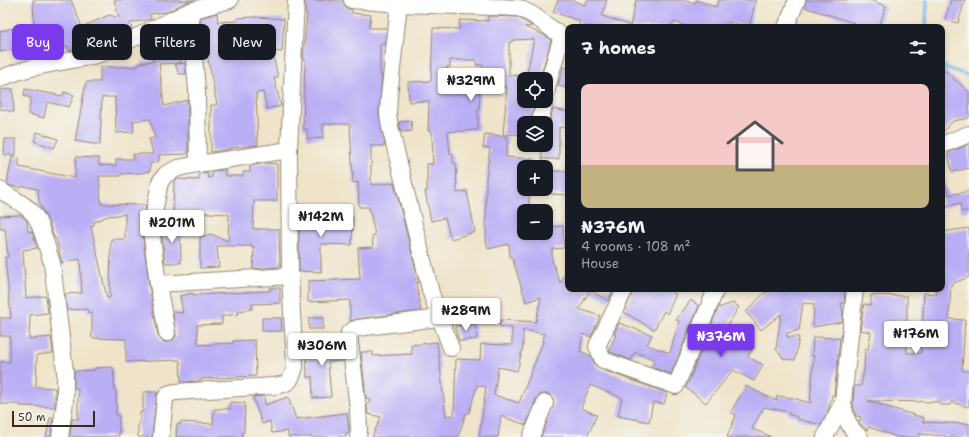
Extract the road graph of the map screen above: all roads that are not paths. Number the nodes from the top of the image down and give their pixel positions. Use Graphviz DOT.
graph roads {
  1 [pos="230,0"];
  2 [pos="296,0"];
  3 [pos="352,0"];
  4 [pos="797,0"];
  5 [pos="212,2"];
  6 [pos="399,4"];
  7 [pos="518,4"];
  8 [pos="190,11"];
  9 [pos="787,24"];
  10 [pos="565,38"];
  11 [pos="552,72"];
  12 [pos="0,79"];
  13 [pos="969,134"];
  14 [pos="945,144"];
  15 [pos="288,150"];
  16 [pos="198,164"];
  17 [pos="0,190"];
  18 [pos="290,276"];
  19 [pos="158,284"];
  20 [pos="624,292"];
  21 [pos="715,292"];
  22 [pos="855,292"];
  23 [pos="439,318"];
  24 [pos="167,333"];
  25 [pos="451,348"];
  26 [pos="843,402"];
  27 [pos="545,403"];
  28 [pos="60,437"];
  29 [pos="161,437"];
  30 [pos="358,437"];
  31 [pos="531,437"];
  32 [pos="825,437"];
  33 [pos="860,437"];
  1 -- 5 [label="street"];
  2 -- 15 [label="street"];
  3 -- 6 [label="street"];
  4 -- 9 [label="street"];
  5 -- 8 [label="street"];
  6 -- 7 [label="street"];
  6 -- 23 [label="street"];
  7 -- 10 [label="street"];
  8 -- 12 [label="street"];
  8 -- 16 [label="street"];
  10 -- 11 [label="street"];
  13 -- 14 [label="street"];
  15 -- 16 [label="street"];
  15 -- 18 [label="street"];
  16 -- 19 [label="street"];
  17 -- 28 [label="street"];
  18 -- 19 [label="street"];
  18 -- 29 [label="street"];
  19 -- 24 [label="street"];
  20 -- 21 [label="street"];
  22 -- 26 [label="street"];
  23 -- 25 [label="street"];
  23 -- 30 [label="street"];
  26 -- 32 [label="street"];
  26 -- 33 [label="street"];
  27 -- 31 [label="street"];
}
